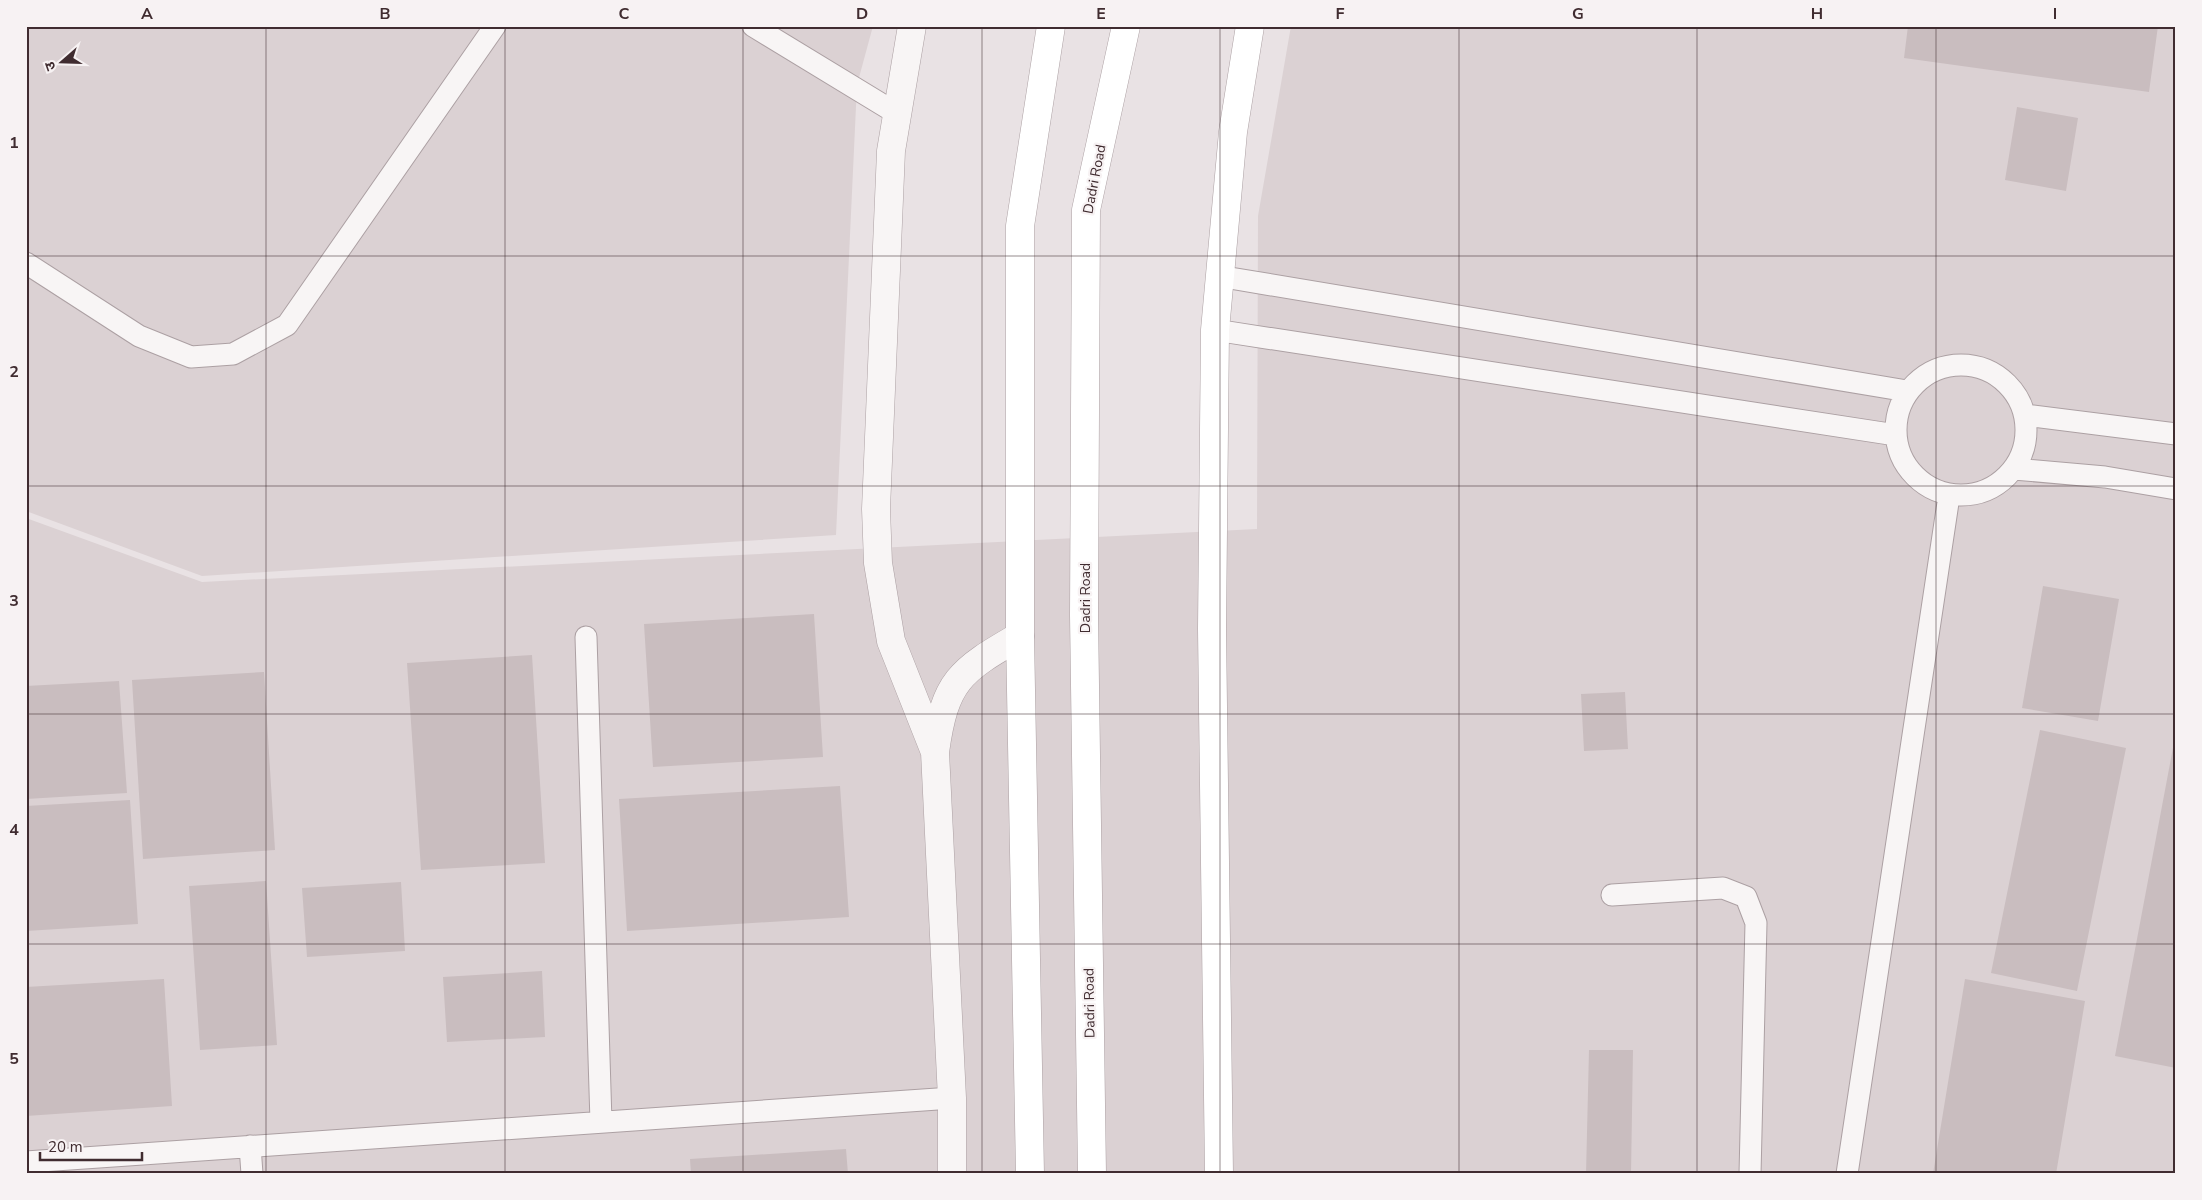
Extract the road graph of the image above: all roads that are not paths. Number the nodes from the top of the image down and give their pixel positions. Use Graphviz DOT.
graph roads {
  1 [pos="494,26"];
  2 [pos="753,26"];
  3 [pos="912,26"];
  4 [pos="1051,26"];
  5 [pos="1126,26"];
  6 [pos="1250,26"];
  7 [pos="896,113"];
  8 [pos="26,262"];
  9 [pos="1218,276"];
  10 [pos="1215,330"];
  11 [pos="1907,391"];
  12 [pos="2025,415"];
  13 [pos="2176,434"];
  14 [pos="1896,435"];
  15 [pos="2014,469"];
  16 [pos="2176,489"];
  17 [pos="1949,496"];
  18 [pos="586,636"];
  19 [pos="1020,636"];
  20 [pos="935,752"];
  21 [pos="1612,896"];
  22 [pos="952,1098"];
  23 [pos="601,1122"];
  24 [pos="250,1146"];
  25 [pos="26,1162"];
  26 [pos="252,1174"];
  27 [pos="952,1174"];
  28 [pos="1030,1174"];
  29 [pos="1092,1174"];
  30 [pos="1219,1174"];
  31 [pos="1750,1174"];
  32 [pos="1847,1174"];
  1 -- 8 [label="lane"];
  2 -- 7 [label="lane"];
  3 -- 7 [label="street"];
  4 -- 19 [label="main road"];
  5 -- 29 [label="main road, Dadri Road"];
  6 -- 9 [label="main road"];
  7 -- 20 [label="street"];
  9 -- 10 [label="main road"];
  9 -- 11 [label="lane"];
  10 -- 14 [label="lane"];
  10 -- 30 [label="main road"];
  11 -- 12 [label="lane"];
  11 -- 14 [label="lane"];
  12 -- 13 [label="lane"];
  12 -- 15 [label="lane"];
  14 -- 17 [label="lane"];
  15 -- 16 [label="lane"];
  15 -- 17 [label="lane"];
  17 -- 32 [label="lane"];
  18 -- 23 [label="lane"];
  19 -- 20 [label="street"];
  19 -- 28 [label="main road"];
  20 -- 22 [label="street"];
  21 -- 31 [label="lane"];
  22 -- 23 [label="lane"];
  22 -- 27 [label="street"];
  23 -- 24 [label="lane"];
  24 -- 25 [label="lane"];
  24 -- 26 [label="lane"];
}
